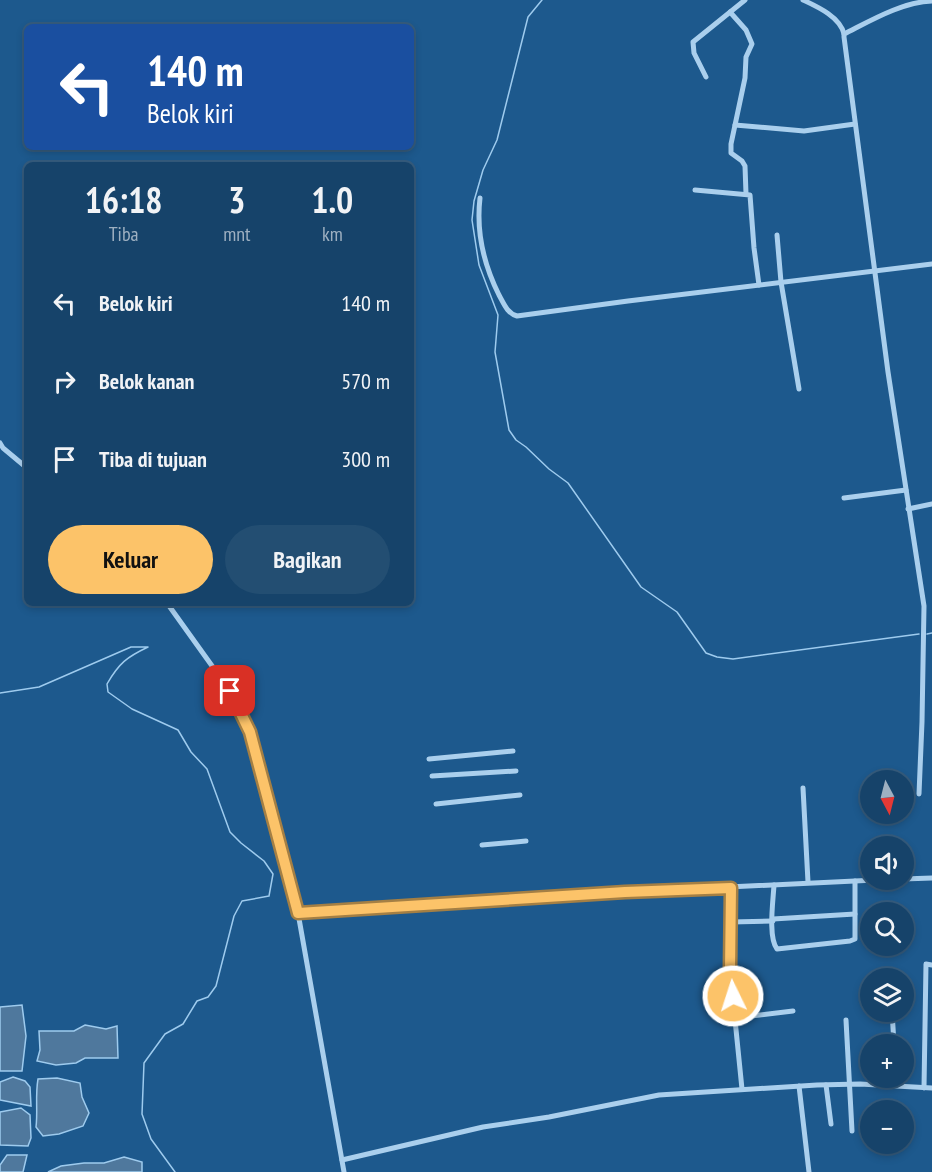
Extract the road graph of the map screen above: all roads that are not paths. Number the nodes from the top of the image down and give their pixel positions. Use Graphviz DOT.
graph roads {
  1 [pos="745,0"];
  2 [pos="803,0"];
  3 [pos="922,1"];
  4 [pos="932,1"];
  5 [pos="730,12"];
  6 [pos="844,34"];
  7 [pos="706,77"];
  8 [pos="735,124"];
  9 [pos="855,124"];
  10 [pos="695,190"];
  11 [pos="746,194"];
  12 [pos="480,198"];
  13 [pos="777,235"];
  14 [pos="932,264"];
  15 [pos="874,273"];
  16 [pos="781,282"];
  17 [pos="759,285"];
  18 [pos="799,389"];
  19 [pos="0,443"];
  20 [pos="24,466"];
  21 [pos="906,490"];
  22 [pos="844,498"];
  23 [pos="932,504"];
  24 [pos="908,509"];
  25 [pos="169,606"];
  26 [pos="922,722"];
  27 [pos="932,723"];
  28 [pos="513,751"];
  29 [pos="429,759"];
  30 [pos="516,771"];
  31 [pos="432,776"];
  32 [pos="803,788"];
  33 [pos="919,794"];
  34 [pos="520,795"];
  35 [pos="436,804"];
  36 [pos="526,841"];
  37 [pos="482,845"];
  38 [pos="932,878"];
  39 [pos="914,879"];
  40 [pos="855,881"];
  41 [pos="860,881"];
  42 [pos="808,882"];
  43 [pos="774,885"];
  44 [pos="731,888"];
  45 [pos="298,913"];
  46 [pos="855,914"];
  47 [pos="773,920"];
  48 [pos="731,922"];
  49 [pos="932,965"];
  50 [pos="929,999"];
  51 [pos="793,1011"];
  52 [pos="735,1018"];
  53 [pos="846,1020"];
  54 [pos="929,1034"];
  55 [pos="849,1084"];
  56 [pos="860,1084"];
  57 [pos="826,1085"];
  58 [pos="799,1086"];
  59 [pos="914,1087"];
  60 [pos="924,1088"];
  61 [pos="932,1088"];
  62 [pos="742,1089"];
  63 [pos="831,1124"];
  64 [pos="852,1131"];
  65 [pos="342,1160"];
  66 [pos="344,1172"];
  67 [pos="810,1172"];
  1 -- 5 [label="street"];
  2 -- 6 [label="street"];
  3 -- 4 [label="street"];
  3 -- 6 [label="street"];
  5 -- 7 [label="street"];
  5 -- 8 [label="street"];
  6 -- 9 [label="street"];
  8 -- 9 [label="street"];
  8 -- 11 [label="street"];
  9 -- 15 [label="street"];
  10 -- 11 [label="street"];
  11 -- 17 [label="street"];
  12 -- 17 [label="street"];
  13 -- 16 [label="street"];
  14 -- 15 [label="street"];
  15 -- 16 [label="street"];
  15 -- 21 [label="street"];
  16 -- 17 [label="street"];
  16 -- 18 [label="street"];
  19 -- 20 [label="street"];
  21 -- 22 [label="street"];
  21 -- 24 [label="street"];
  23 -- 24 [label="street"];
  24 -- 26 [label="street"];
  25 -- 45 [label="street"];
  26 -- 27 [label="street"];
  26 -- 33 [label="street"];
  28 -- 29 [label="street"];
  30 -- 31 [label="street"];
  32 -- 42 [label="street"];
  34 -- 35 [label="street"];
  36 -- 37 [label="street"];
  38 -- 39 [label="street"];
  40 -- 41 [label="street"];
  40 -- 42 [label="street"];
  40 -- 46 [label="street"];
  42 -- 43 [label="street"];
  43 -- 44 [label="street"];
  43 -- 47 [label="street"];
  44 -- 45 [label="street"];
  44 -- 48 [label="street"];
  45 -- 65 [label="street"];
  46 -- 47 [label="street"];
  46 -- 47 [label="street"];
  47 -- 48 [label="street"];
  48 -- 52 [label="street"];
  49 -- 50 [label="street"];
  50 -- 54 [label="street"];
  51 -- 52 [label="street"];
  52 -- 62 [label="street"];
  53 -- 55 [label="street"];
  54 -- 60 [label="street"];
  55 -- 56 [label="street"];
  55 -- 57 [label="street"];
  55 -- 64 [label="street"];
  57 -- 58 [label="street"];
  57 -- 63 [label="street"];
  58 -- 62 [label="street"];
  58 -- 67 [label="street"];
  59 -- 60 [label="street"];
  60 -- 61 [label="street"];
  62 -- 65 [label="street"];
  65 -- 66 [label="street"];
}
